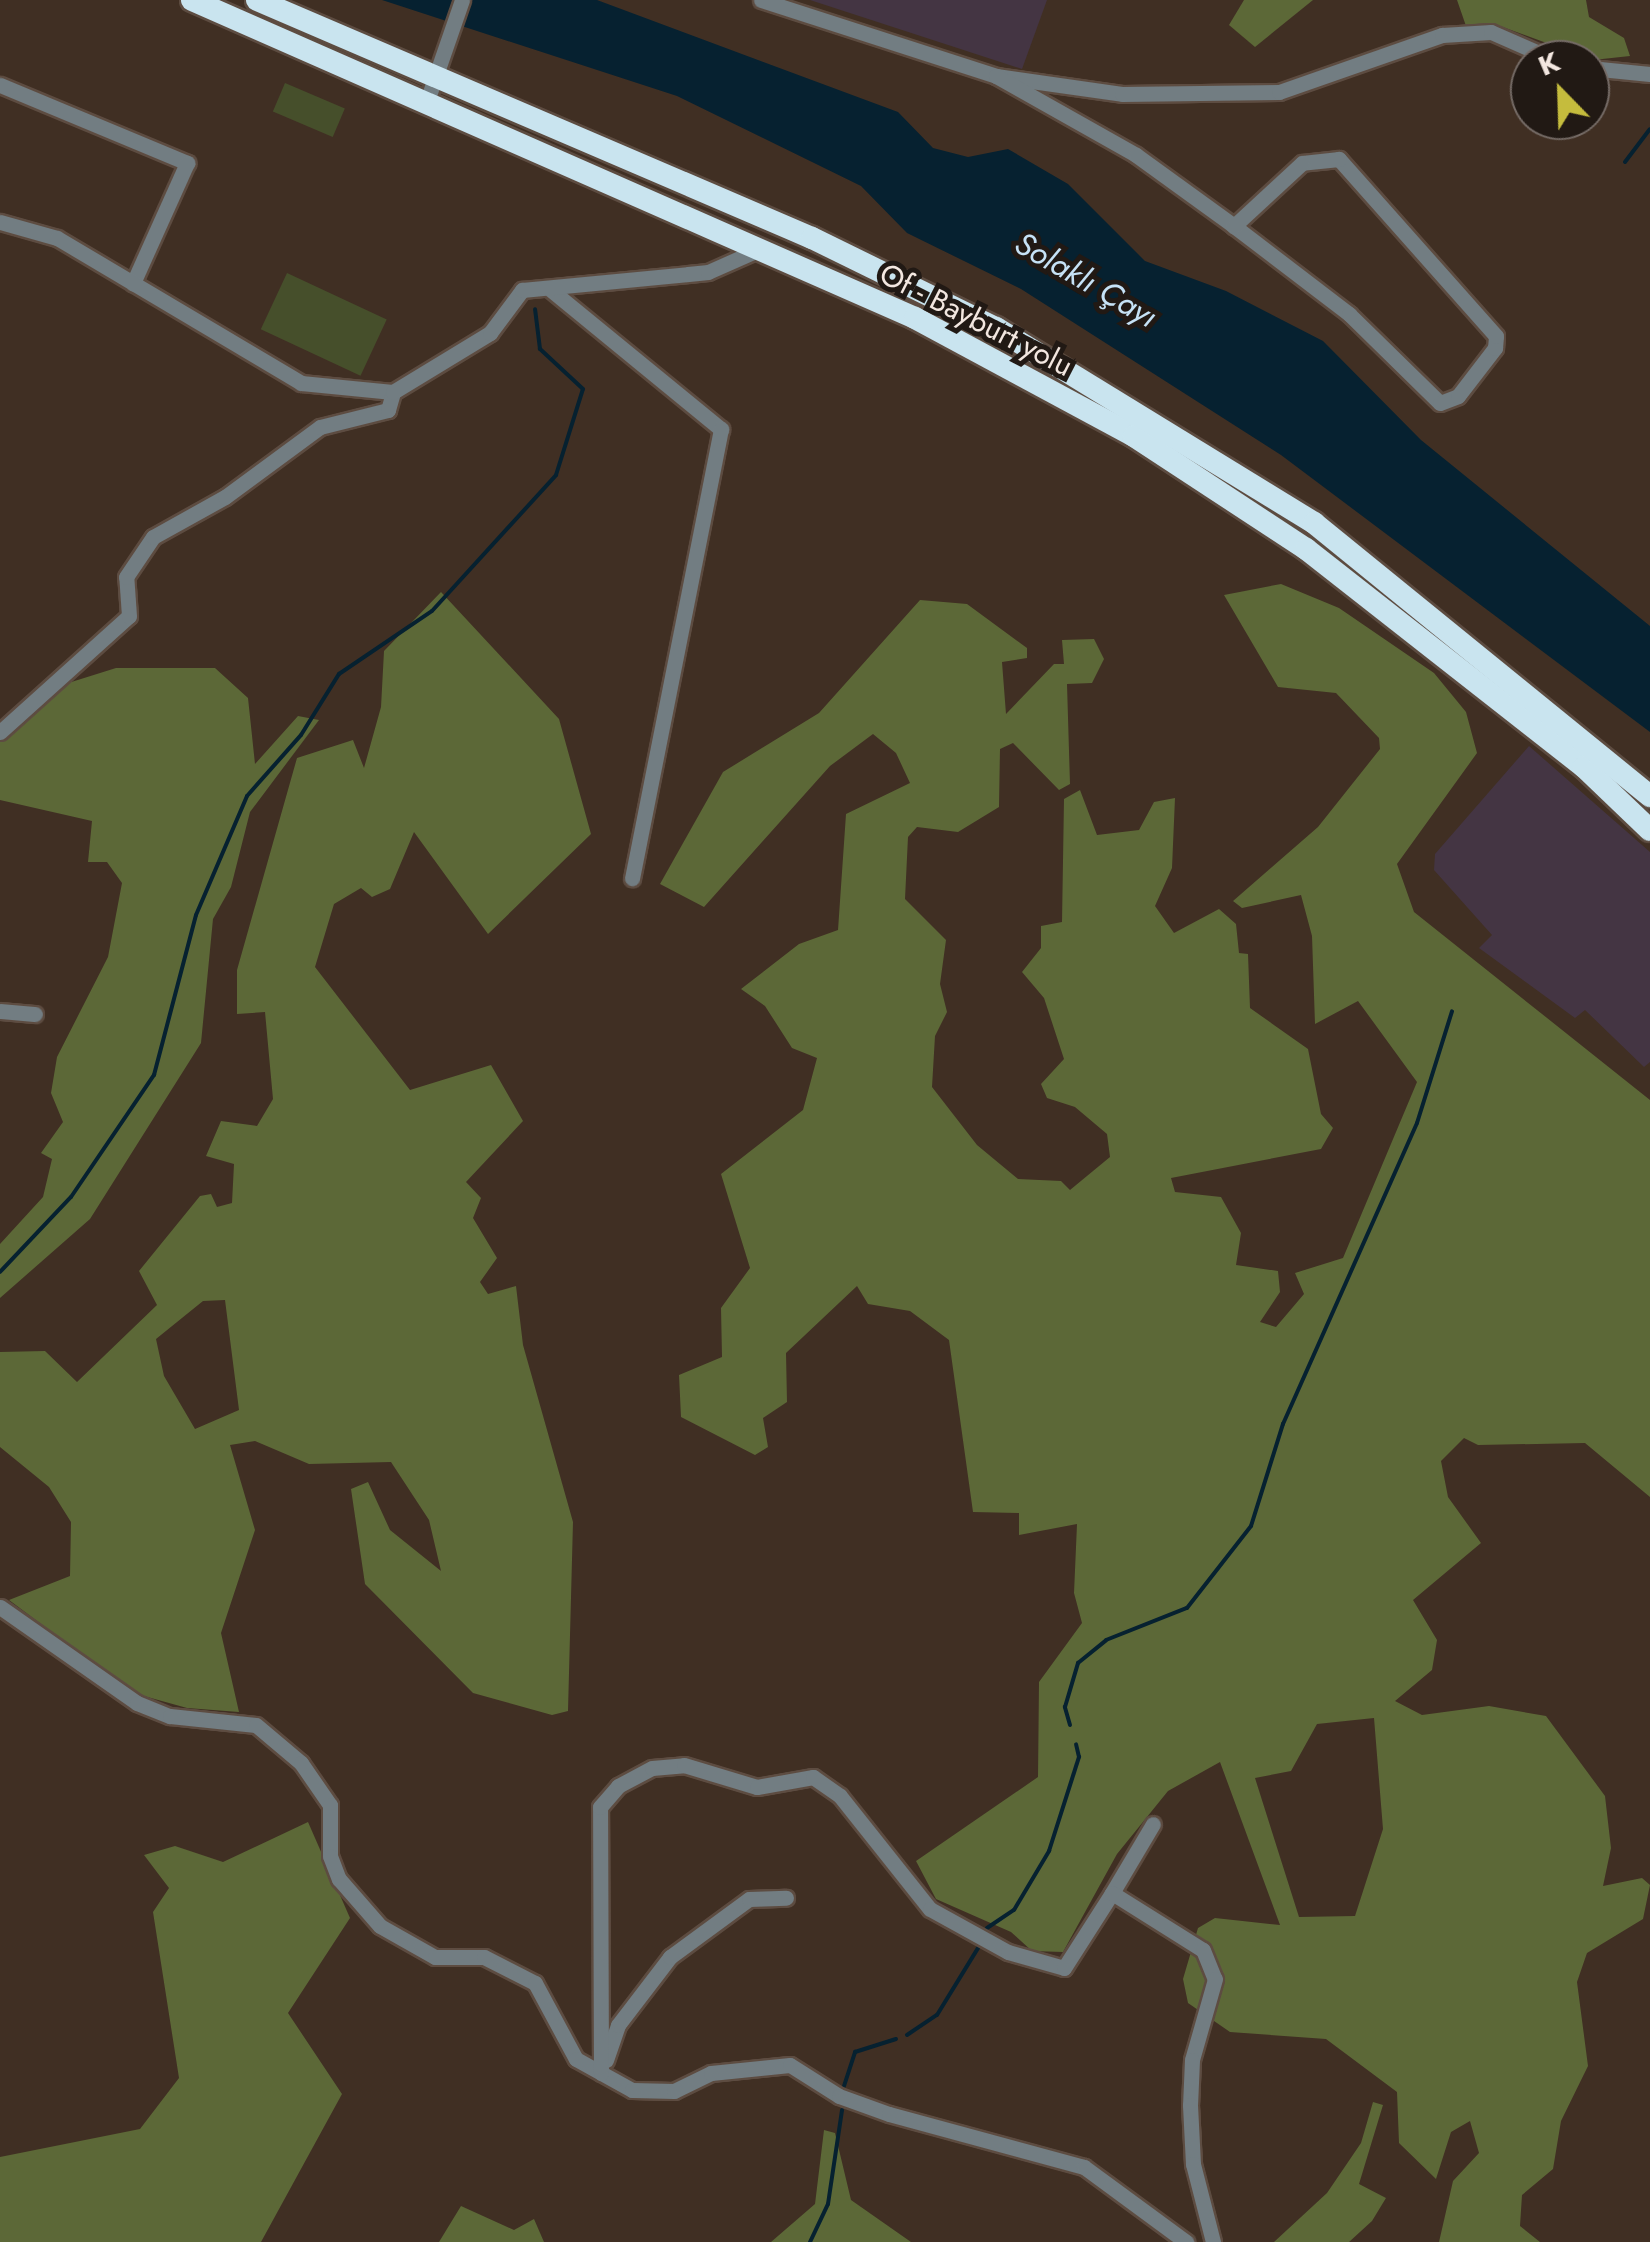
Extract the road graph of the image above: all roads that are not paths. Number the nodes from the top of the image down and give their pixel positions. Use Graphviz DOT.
graph roads {
  1 [pos="192,0"];
  2 [pos="256,0"];
  3 [pos="462,0"];
  4 [pos="764,0"];
  5 [pos="1510,40"];
  6 [pos="1610,70"];
  7 [pos="438,71"];
  8 [pos="1650,74"];
  9 [pos="996,76"];
  10 [pos="0,85"];
  11 [pos="427,101"];
  12 [pos="0,222"];
  13 [pos="1234,226"];
  14 [pos="760,249"];
  15 [pos="133,282"];
  16 [pos="551,290"];
  17 [pos="393,392"];
  18 [pos="0,732"];
  19 [pos="1650,796"];
  20 [pos="1650,830"];
  21 [pos="632,878"];
  22 [pos="0,1011"];
  23 [pos="35,1014"];
  24 [pos="0,1607"];
  25 [pos="1152,1824"];
  26 [pos="1112,1893"];
  27 [pos="786,1898"];
  28 [pos="601,2073"];
  29 [pos="1186,2242"];
  30 [pos="1213,2242"];
  1 -- 11 [label="highway, Of - Bayburt yolu"];
  2 -- 7 [label="highway, Of - Bayburt yolu"];
  3 -- 7 [label="street"];
  4 -- 9 [label="street"];
  5 -- 9 [label="street"];
  6 -- 8 [label="street"];
  7 -- 11 [label="street"];
  7 -- 19 [label="highway, Of - Bayburt yolu"];
  9 -- 13 [label="street"];
  10 -- 15 [label="street"];
  11 -- 14 [label="highway, Of - Bayburt yolu"];
  12 -- 15 [label="street"];
  13 -- 13 [label="street"];
  14 -- 16 [label="street"];
  14 -- 20 [label="highway, Of - Bayburt yolu"];
  15 -- 17 [label="street"];
  16 -- 17 [label="street"];
  16 -- 21 [label="street"];
  17 -- 18 [label="street"];
  22 -- 23 [label="street"];
  24 -- 28 [label="street"];
  25 -- 26 [label="street"];
  26 -- 28 [label="street"];
  26 -- 30 [label="street"];
  27 -- 28 [label="street"];
  28 -- 29 [label="street"];
}
